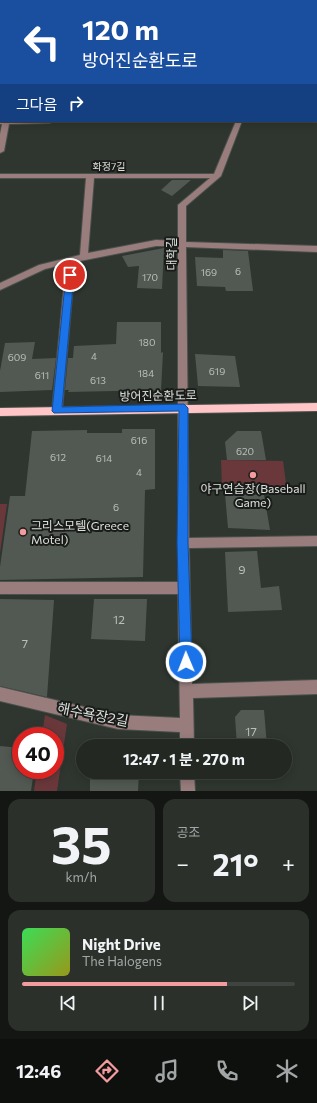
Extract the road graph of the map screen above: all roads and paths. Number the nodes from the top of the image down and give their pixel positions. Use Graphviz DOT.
graph roads {
  1 [pos="4,122"];
  2 [pos="239,122"];
  3 [pos="0,152"];
  4 [pos="0,176"];
  5 [pos="90,176"];
  6 [pos="217,176"];
  7 [pos="183,244"];
  8 [pos="317,249"];
  9 [pos="84,257"];
  10 [pos="71,260"];
  11 [pos="0,287"];
  12 [pos="317,407"];
  13 [pos="184,408"];
  14 [pos="57,411"];
  15 [pos="0,412"];
  16 [pos="317,541"];
  17 [pos="183,543"];
  18 [pos="0,588"];
  19 [pos="184,588"];
  20 [pos="317,687"];
  21 [pos="186,691"];
  22 [pos="0,694"];
  23 [pos="187,725"];
  24 [pos="187,739"];
  25 [pos="187,779"];
  26 [pos="188,791"];
  1 -- 3 [label="street"];
  2 -- 6 [label="street, 대학길"];
  4 -- 5 [label="street, 화정7길"];
  5 -- 6 [label="street, 화정7길"];
  5 -- 9 [label="street"];
  6 -- 7 [label="street, 대학길"];
  7 -- 8 [label="street"];
  7 -- 9 [label="street"];
  7 -- 13 [label="street, 대학길"];
  9 -- 10 [label="street"];
  10 -- 11 [label="street"];
  10 -- 14 [label="street"];
  12 -- 13 [label="main road, 방어진순환도로"];
  13 -- 14 [label="main road, 방어진순환도로"];
  13 -- 17 [label="street, 대학길"];
  14 -- 15 [label="main road, 방어진순환도로"];
  16 -- 17 [label="street"];
  17 -- 19 [label="street, 대학길"];
  18 -- 19 [label="street"];
  19 -- 21 [label="street, 대학길"];
  20 -- 21 [label="street"];
  21 -- 23 [label="street, 대학길"];
  22 -- 23 [label="street, 해수욕장2길"];
  23 -- 24 [label="street, 대학길"];
  25 -- 26 [label="street"];
}
